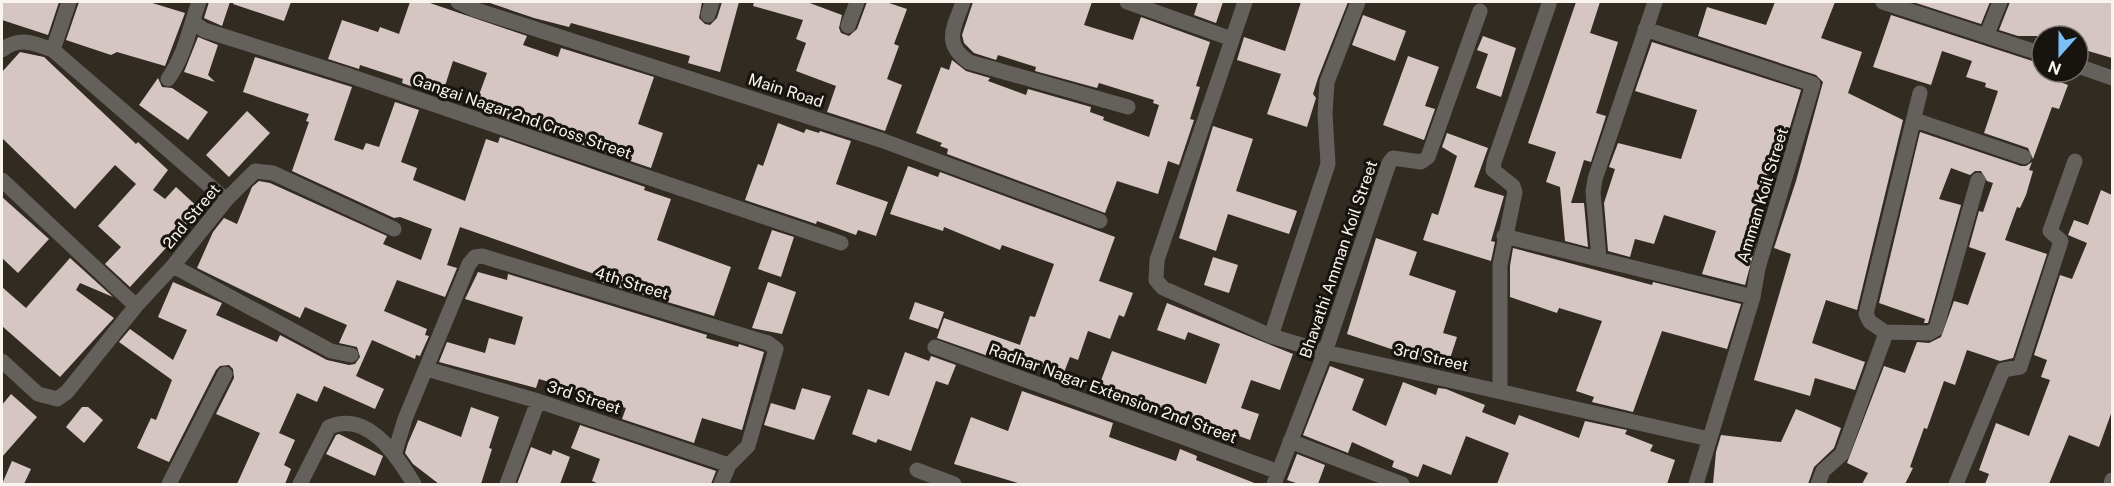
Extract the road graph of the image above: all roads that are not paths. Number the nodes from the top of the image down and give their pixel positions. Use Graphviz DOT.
graph roads {
  1 [pos="69,2"];
  2 [pos="199,2"];
  3 [pos="458,2"];
  4 [pos="857,2"];
  5 [pos="963,2"];
  6 [pos="1127,2"];
  7 [pos="1245,2"];
  8 [pos="1358,2"];
  9 [pos="1655,2"];
  10 [pos="1883,2"];
  11 [pos="2000,2"];
  12 [pos="1549,4"];
  13 [pos="1480,11"];
  14 [pos="193,22"];
  15 [pos="848,26"];
  16 [pos="1645,29"];
  17 [pos="1987,34"];
  18 [pos="1232,39"];
  19 [pos="2,50"];
  20 [pos="53,50"];
  21 [pos="2030,50"];
  22 [pos="2090,70"];
  23 [pos="2112,78"];
  24 [pos="168,79"];
  25 [pos="1920,93"];
  26 [pos="1128,107"];
  27 [pos="1915,120"];
  28 [pos="2024,157"];
  29 [pos="2075,161"];
  30 [pos="2,180"];
  31 [pos="1978,180"];
  32 [pos="226,200"];
  33 [pos="1100,221"];
  34 [pos="394,229"];
  35 [pos="1504,236"];
  36 [pos="841,243"];
  37 [pos="1599,258"];
  38 [pos="173,266"];
  39 [pos="1753,297"];
  40 [pos="136,306"];
  41 [pos="1885,332"];
  42 [pos="1271,336"];
  43 [pos="935,347"];
  44 [pos="1325,352"];
  45 [pos="351,355"];
  46 [pos="2,361"];
  47 [pos="427,369"];
  48 [pos="225,374"];
  49 [pos="1500,392"];
  50 [pos="538,401"];
  51 [pos="1709,439"];
  52 [pos="1290,441"];
  53 [pos="395,452"];
  54 [pos="729,465"];
  55 [pos="917,471"];
  56 [pos="1277,478"];
  57 [pos="169,484"];
  58 [pos="300,484"];
  59 [pos="414,484"];
  60 [pos="507,484"];
  61 [pos="721,484"];
  62 [pos="954,484"];
  63 [pos="1402,484"];
  64 [pos="1696,484"];
  65 [pos="1818,484"];
  66 [pos="1956,484"];
  1 -- 20 [label="street"];
  2 -- 14 [label="street"];
  3 -- 33 [label="street, Main Road"];
  4 -- 15 [label="street"];
  5 -- 26 [label="street"];
  6 -- 18 [label="street"];
  7 -- 18 [label="street"];
  8 -- 42 [label="street"];
  9 -- 16 [label="street"];
  10 -- 17 [label="street"];
  11 -- 17 [label="street"];
  12 -- 35 [label="street"];
  13 -- 44 [label="street, Bhavathi Amman Koil Street"];
  14 -- 24 [label="street"];
  14 -- 36 [label="street, Gangai Nagar 2nd Cross Street"];
  16 -- 37 [label="street"];
  16 -- 39 [label="street, Amman Koil Street"];
  17 -- 21 [label="street"];
  18 -- 42 [label="street, 3rd Street"];
  19 -- 20 [label="street"];
  20 -- 32 [label="street"];
  22 -- 23 [label="street"];
  25 -- 27 [label="street"];
  27 -- 28 [label="street"];
  27 -- 41 [label="street"];
  29 -- 66 [label="street"];
  30 -- 40 [label="street"];
  31 -- 41 [label="street"];
  32 -- 34 [label="street, 2nd Street"];
  32 -- 38 [label="street, 2nd Street"];
  35 -- 37 [label="street"];
  35 -- 49 [label="street"];
  37 -- 39 [label="street"];
  38 -- 40 [label="street, 2nd Street"];
  38 -- 45 [label="street"];
  39 -- 51 [label="street, Amman Koil Street"];
  40 -- 46 [label="street, 2nd Street"];
  41 -- 65 [label="street"];
  42 -- 44 [label="street, 3rd Street"];
  43 -- 56 [label="street, Radhar Nagar Extension 2nd Street"];
  44 -- 49 [label="street, 3rd Street"];
  44 -- 52 [label="street, Bhavathi Amman Koil Street"];
  47 -- 50 [label="street, 3rd Street"];
  47 -- 53 [label="street"];
  47 -- 54 [label="street, 4th Street"];
  48 -- 57 [label="street"];
  49 -- 51 [label="street, 3rd Street"];
  50 -- 54 [label="street, 3rd Street"];
  50 -- 60 [label="street"];
  51 -- 64 [label="street, Amman Koil Street"];
  52 -- 56 [label="street, Bhavathi Amman Koil Street"];
  52 -- 63 [label="street"];
  53 -- 58 [label="street"];
  53 -- 59 [label="street"];
  54 -- 61 [label="street"];
  55 -- 62 [label="street"];
}
